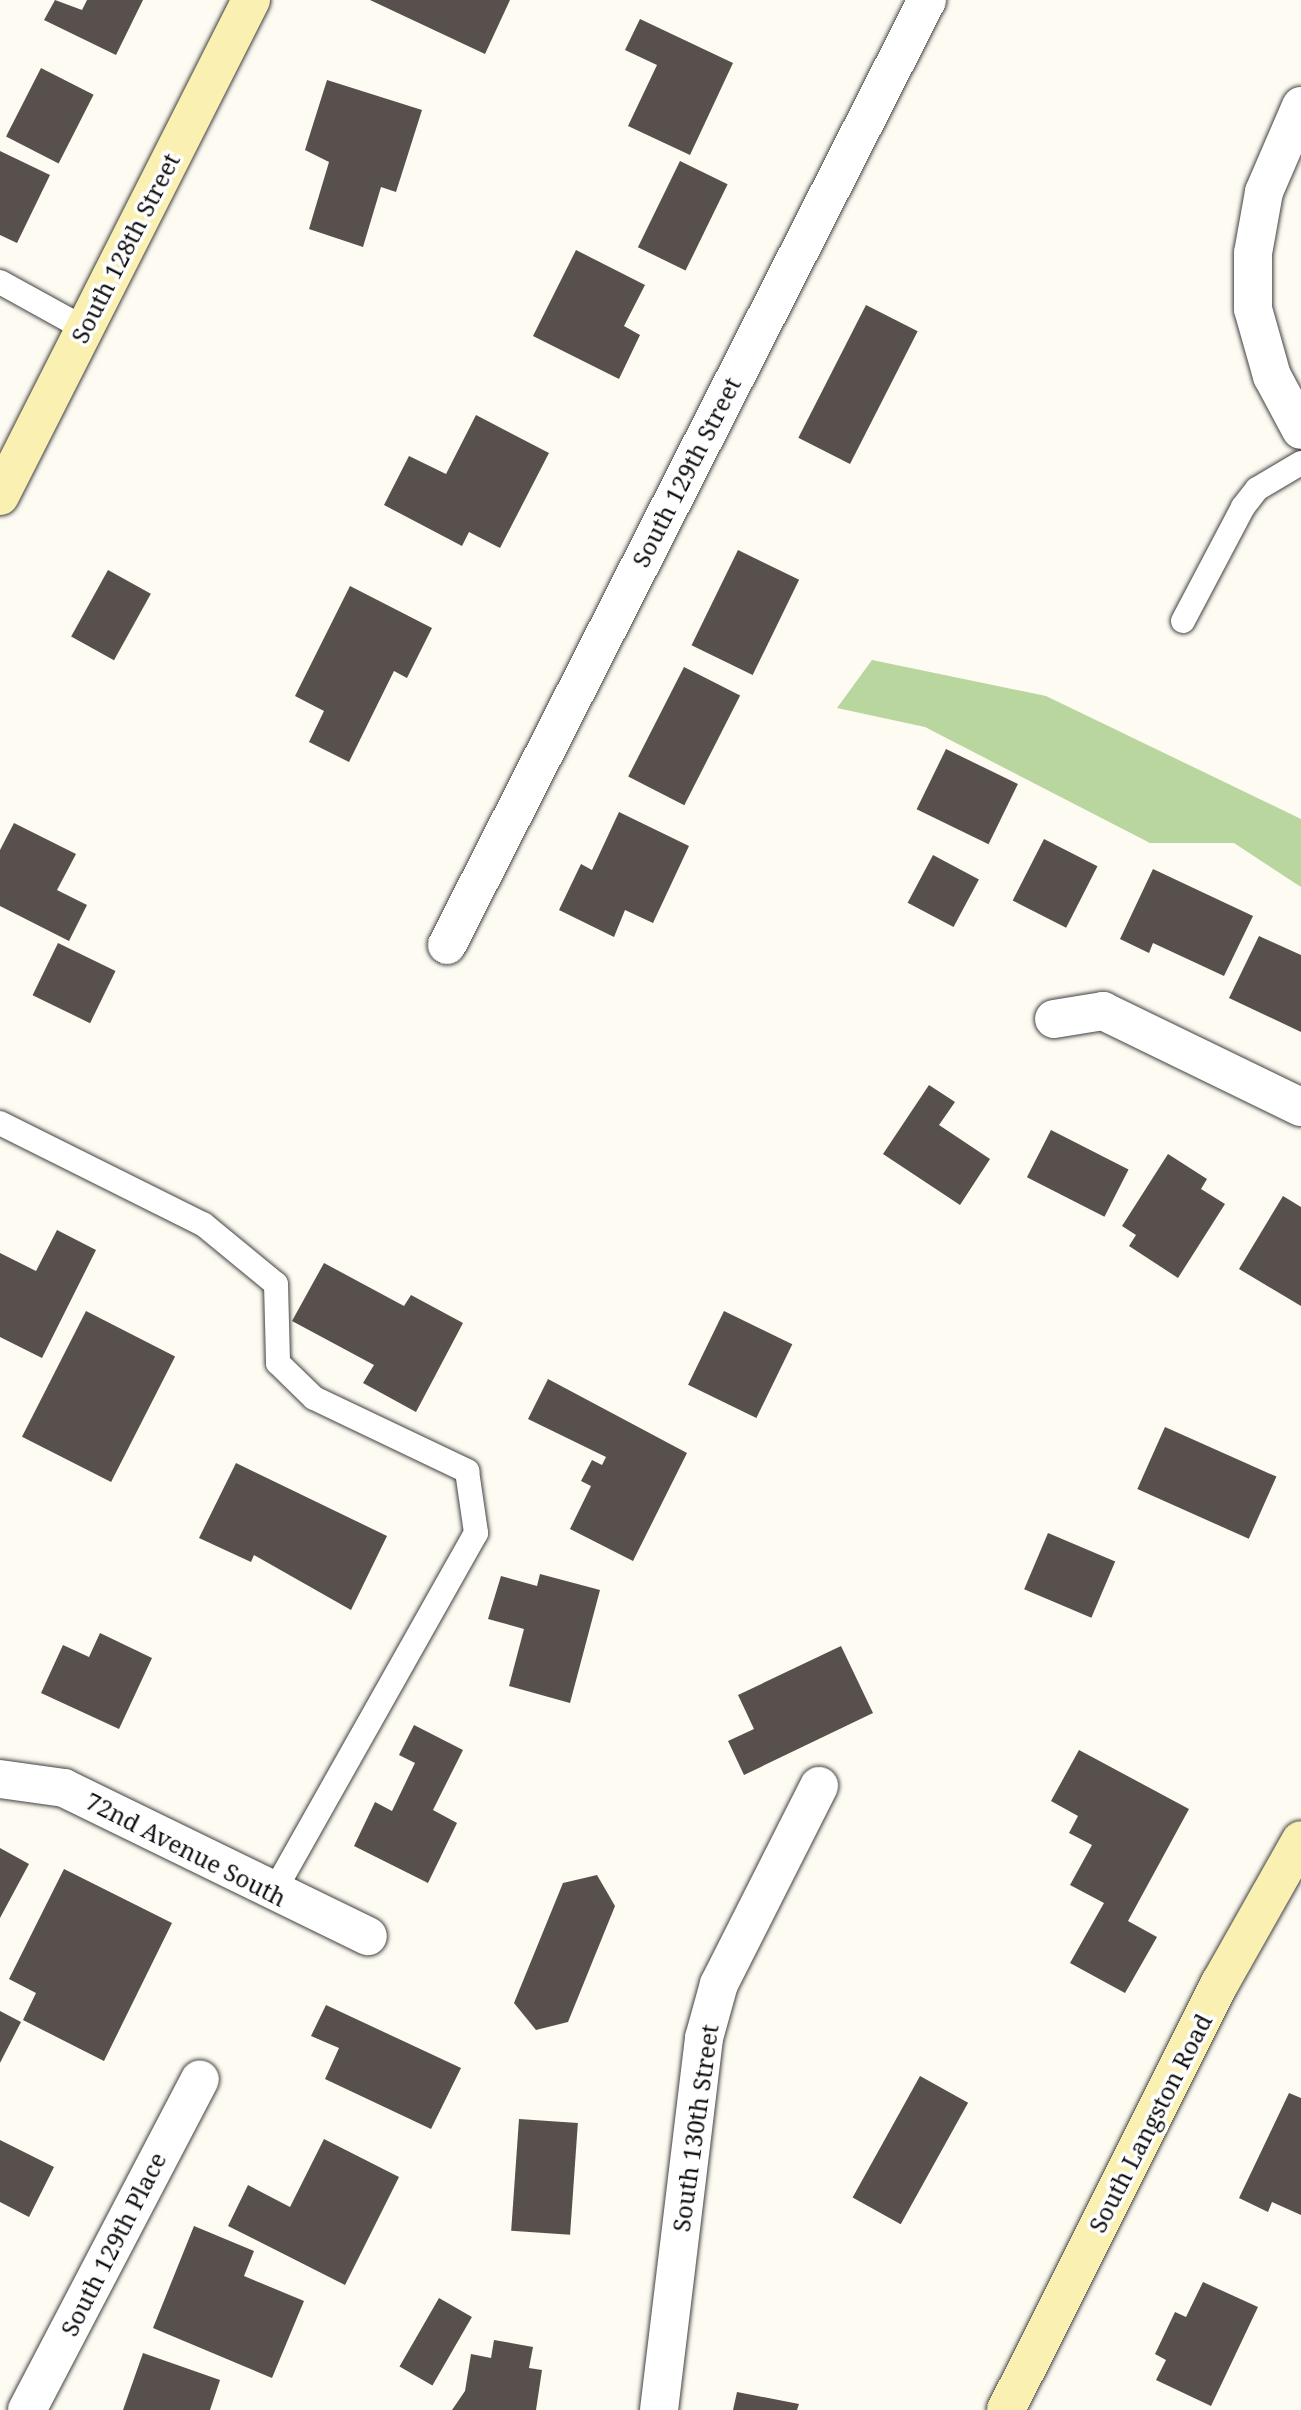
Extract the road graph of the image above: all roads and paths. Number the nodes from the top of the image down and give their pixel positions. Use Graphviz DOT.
graph roads {
  1 [pos="251,0"];
  2 [pos="927,0"];
  3 [pos="1301,106"];
  4 [pos="0,282"];
  5 [pos="85,329"];
  6 [pos="1301,430"];
  7 [pos="1301,463"];
  8 [pos="0,496"];
  9 [pos="1183,621"];
  10 [pos="447,945"];
  11 [pos="1054,1019"];
  12 [pos="1301,1107"];
  13 [pos="0,1123"];
  14 [pos="0,1779"];
  15 [pos="819,1786"];
  16 [pos="1301,1840"];
  17 [pos="274,1894"];
  18 [pos="368,1936"];
  19 [pos="200,2079"];
  20 [pos="27,2410"];
  21 [pos="659,2410"];
  22 [pos="1006,2410"];
  1 -- 5 [label="street, South 128th Street"];
  2 -- 10 [label="street, South 129th Street"];
  3 -- 6 [label="street"];
  4 -- 5 [label="lane"];
  5 -- 8 [label="street, South 128th Street"];
  7 -- 9 [label="lane"];
  11 -- 12 [label="street"];
  13 -- 17 [label="lane"];
  14 -- 17 [label="street, 72nd Avenue South"];
  15 -- 21 [label="street, South 130th Street"];
  16 -- 22 [label="street, South Langston Road"];
  17 -- 18 [label="street, 72nd Avenue South"];
  19 -- 20 [label="street, South 129th Place"];
}
